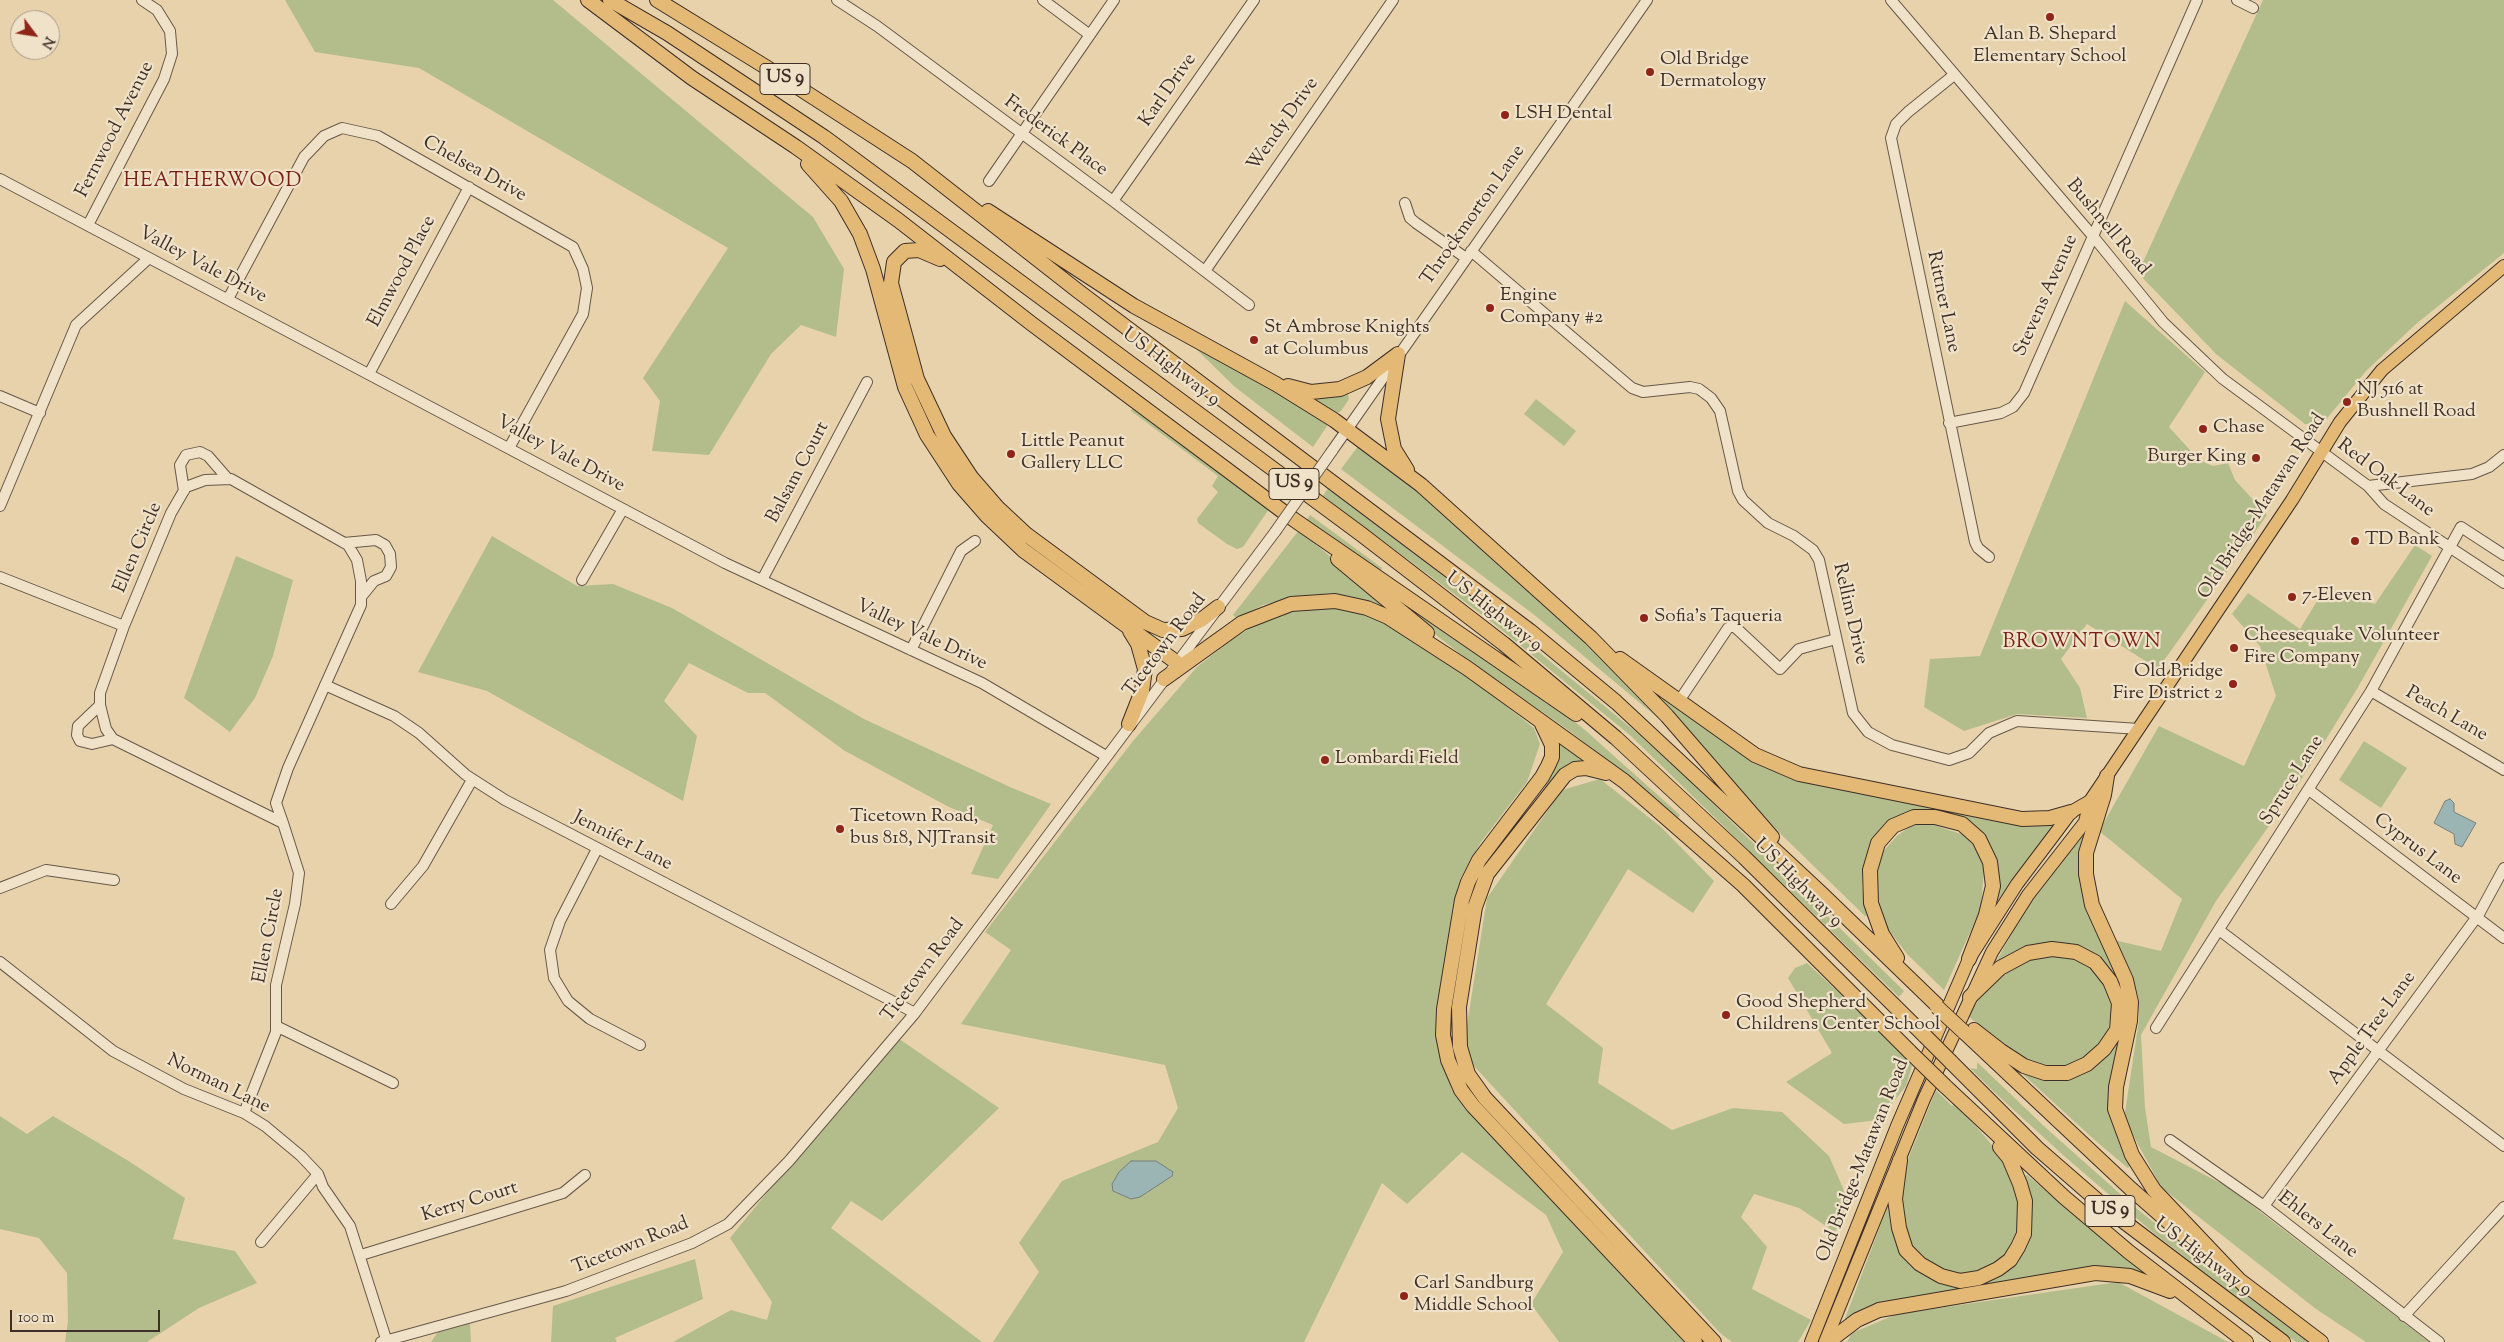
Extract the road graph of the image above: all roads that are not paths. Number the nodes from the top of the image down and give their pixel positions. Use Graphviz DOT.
graph roads {
  1 [pos="142,0"];
  2 [pos="588,0"];
  3 [pos="610,0"];
  4 [pos="657,0"];
  5 [pos="837,0"];
  6 [pos="1043,0"];
  7 [pos="1114,0"];
  8 [pos="1254,0"];
  9 [pos="1393,0"];
  10 [pos="1647,0"];
  11 [pos="1891,0"];
  12 [pos="2198,0"];
  13 [pos="2237,0"];
  14 [pos="2253,8"];
  15 [pos="1090,35"];
  16 [pos="1954,74"];
  17 [pos="738,110"];
  18 [pos="1021,134"];
  19 [pos="912,162"];
  20 [pos="0,179"];
  21 [pos="989,181"];
  22 [pos="469,187"];
  23 [pos="1113,201"];
  24 [pos="1405,203"];
  25 [pos="88,226"];
  26 [pos="2092,235"];
  27 [pos="1468,255"];
  28 [pos="150,258"];
  29 [pos="2504,266"];
  30 [pos="1205,271"];
  31 [pos="974,278"];
  32 [pos="228,300"];
  33 [pos="1249,305"];
  34 [pos="1398,354"];
  35 [pos="369,374"];
  36 [pos="867,382"];
  37 [pos="1276,384"];
  38 [pos="0,396"];
  39 [pos="40,413"];
  40 [pos="1949,423"];
  41 [pos="1347,428"];
  42 [pos="509,448"];
  43 [pos="2321,452"];
  44 [pos="2504,455"];
  45 [pos="228,479"];
  46 [pos="1421,485"];
  47 [pos="2368,486"];
  48 [pos="184,491"];
  49 [pos="0,506"];
  50 [pos="624,509"];
  51 [pos="1293,519"];
  52 [pos="975,541"];
  53 [pos="344,543"];
  54 [pos="2449,546"];
  55 [pos="2504,555"];
  56 [pos="1989,557"];
  57 [pos="0,577"];
  58 [pos="582,580"];
  59 [pos="762,580"];
  60 [pos="2504,583"];
  61 [pos="361,597"];
  62 [pos="1218,607"];
  63 [pos="1124,625"];
  64 [pos="124,626"];
  65 [pos="1591,638"];
  66 [pos="1836,639"];
  67 [pos="911,650"];
  68 [pos="1176,662"];
  69 [pos="1468,668"];
  70 [pos="1164,679"];
  71 [pos="325,685"];
  72 [pos="2371,691"];
  73 [pos="1679,701"];
  74 [pos="100,705"];
  75 [pos="1539,719"];
  76 [pos="1129,724"];
  77 [pos="2139,729"];
  78 [pos="1616,738"];
  79 [pos="113,739"];
  80 [pos="1106,756"];
  81 [pos="2504,770"];
  82 [pos="2107,776"];
  83 [pos="472,780"];
  84 [pos="1624,781"];
  85 [pos="2309,790"];
  86 [pos="2090,801"];
  87 [pos="2071,812"];
  88 [pos="282,823"];
  89 [pos="597,849"];
  90 [pos="2504,868"];
  91 [pos="114,880"];
  92 [pos="0,888"];
  93 [pos="1821,893"];
  94 [pos="391,904"];
  95 [pos="2476,917"];
  96 [pos="2218,930"];
  97 [pos="2504,938"];
  98 [pos="1970,959"];
  99 [pos="0,962"];
  100 [pos="1907,976"];
  101 [pos="1970,997"];
  102 [pos="914,1013"];
  103 [pos="276,1026"];
  104 [pos="1966,1028"];
  105 [pos="2156,1028"];
  106 [pos="640,1045"];
  107 [pos="2378,1052"];
  108 [pos="393,1083"];
  109 [pos="244,1113"];
  110 [pos="1976,1117"];
  111 [pos="2170,1140"];
  112 [pos="2504,1146"];
  113 [pos="1900,1160"];
  114 [pos="318,1174"];
  115 [pos="585,1175"];
  116 [pos="2264,1206"];
  117 [pos="2504,1207"];
  118 [pos="261,1242"];
  119 [pos="361,1255"];
  120 [pos="2244,1284"];
  121 [pos="2193,1302"];
  122 [pos="2404,1316"];
  123 [pos="385,1342"];
  124 [pos="1695,1342"];
  125 [pos="1714,1342"];
  126 [pos="1811,1342"];
  127 [pos="1827,1342"];
  128 [pos="2246,1342"];
  129 [pos="2283,1342"];
  130 [pos="2321,1342"];
  131 [pos="2439,1342"];
  1 -- 25 [label="street, Fernwood Avenue"];
  2 -- 17 [label="highway"];
  3 -- 78 [label="highway, US Highway 9 / US 9"];
  4 -- 19 [label="highway, US Highway 9 / US 9"];
  5 -- 18 [label="street, Frederick Place"];
  6 -- 15 [label="street"];
  7 -- 15 [label="street"];
  8 -- 23 [label="street, Karl Drive"];
  9 -- 30 [label="street, Wendy Drive"];
  10 -- 27 [label="street, Throckmorton Lane"];
  11 -- 16 [label="street, Bushnell Road"];
  12 -- 26 [label="street, Stevens Avenue"];
  13 -- 14 [label="street"];
  15 -- 18 [label="street"];
  16 -- 26 [label="street, Bushnell Road"];
  16 -- 40 [label="street, Rittner Lane"];
  17 -- 31 [label="highway"];
  17 -- 63 [label="highway"];
  18 -- 21 [label="street"];
  18 -- 23 [label="street, Frederick Place"];
  19 -- 37 [label="highway"];
  19 -- 93 [label="highway, US Highway 9 / US 9"];
  20 -- 25 [label="street, Valley Vale Drive"];
  22 -- 32 [label="street, Chelsea Drive"];
  22 -- 35 [label="street, Elmwood Place"];
  22 -- 42 [label="street, Chelsea Drive"];
  23 -- 30 [label="street, Frederick Place"];
  24 -- 27 [label="street, Rellim Drive"];
  25 -- 28 [label="street, Valley Vale Drive"];
  26 -- 40 [label="street, Stevens Avenue"];
  26 -- 43 [label="street, Bushnell Road"];
  27 -- 34 [label="street, Throckmorton Lane"];
  27 -- 66 [label="street, Rellim Drive"];
  28 -- 32 [label="street, Valley Vale Drive"];
  28 -- 39 [label="street"];
  29 -- 43 [label="main road, Old Bridge-Matawan Road"];
  30 -- 33 [label="street, Frederick Place"];
  31 -- 51 [label="highway"];
  31 -- 62 [label="highway"];
  32 -- 35 [label="street, Valley Vale Drive"];
  34 -- 37 [label="highway"];
  34 -- 41 [label="street, Throckmorton Lane"];
  34 -- 46 [label="highway"];
  35 -- 42 [label="street, Valley Vale Drive"];
  36 -- 59 [label="street, Balsam Court"];
  37 -- 41 [label="highway"];
  38 -- 39 [label="street"];
  39 -- 49 [label="street"];
  40 -- 56 [label="street, Rittner Lane"];
  41 -- 46 [label="highway"];
  41 -- 62 [label="street, Ticetown Road, bridge"];
  42 -- 50 [label="street, Valley Vale Drive"];
  43 -- 47 [label="street, Red Oak Lane"];
  43 -- 77 [label="main road, Old Bridge-Matawan Road"];
  44 -- 47 [label="street"];
  45 -- 48 [label="street, Ellen Circle"];
  45 -- 48 [label="street, Ellen Circle"];
  45 -- 53 [label="street, Ellen Circle"];
  46 -- 65 [label="highway"];
  47 -- 54 [label="street, Red Oak Lane"];
  48 -- 64 [label="street, Ellen Circle"];
  50 -- 58 [label="street"];
  50 -- 59 [label="street, Valley Vale Drive"];
  51 -- 69 [label="highway"];
  51 -- 78 [label="highway"];
  52 -- 67 [label="street"];
  53 -- 61 [label="street, Ellen Circle"];
  53 -- 61 [label="street, Ellen Circle"];
  54 -- 55 [label="street, Spruce Lane"];
  54 -- 60 [label="street, Red Oak Lane"];
  54 -- 72 [label="street, Spruce Lane"];
  57 -- 64 [label="street"];
  59 -- 67 [label="street, Valley Vale Drive"];
  61 -- 71 [label="street, Ellen Circle"];
  62 -- 68 [label="street, Ticetown Road"];
  63 -- 68 [label="highway"];
  63 -- 76 [label="highway"];
  64 -- 74 [label="street, Ellen Circle"];
  65 -- 73 [label="highway"];
  65 -- 93 [label="highway"];
  66 -- 73 [label="street"];
  66 -- 77 [label="street, Rellim Drive"];
  67 -- 80 [label="street, Valley Vale Drive"];
  68 -- 70 [label="street, Ticetown Road"];
  69 -- 70 [label="highway"];
  69 -- 75 [label="highway"];
  70 -- 76 [label="street, Ticetown Road"];
  71 -- 83 [label="street, Jennifer Lane"];
  71 -- 88 [label="street, Ellen Circle"];
  72 -- 81 [label="street, Peach Lane"];
  72 -- 85 [label="street, Spruce Lane"];
  73 -- 87 [label="highway"];
  74 -- 79 [label="street, Ellen Circle"];
  74 -- 79 [label="street"];
  75 -- 84 [label="highway"];
  75 -- 124 [label="highway"];
  76 -- 80 [label="street, Ticetown Road"];
  77 -- 82 [label="main road, Old Bridge-Matawan Road"];
  78 -- 129 [label="highway, US Highway 9 / US 9, bridge"];
  79 -- 88 [label="street"];
  80 -- 102 [label="street, Ticetown Road"];
  82 -- 86 [label="main road, Old Bridge-Matawan Road"];
  82 -- 120 [label="highway"];
  83 -- 89 [label="street, Jennifer Lane"];
  83 -- 94 [label="street"];
  84 -- 110 [label="highway, bridge"];
  84 -- 125 [label="highway"];
  85 -- 95 [label="street, Cyprus Lane"];
  85 -- 96 [label="street, Spruce Lane"];
  86 -- 87 [label="main road, Old Bridge-Matawan Road"];
  86 -- 101 [label="main road, Old Bridge-Matawan Road"];
  87 -- 98 [label="main road, Old Bridge-Matawan Road"];
  88 -- 103 [label="street, Ellen Circle"];
  89 -- 102 [label="street, Jennifer Lane"];
  89 -- 106 [label="street"];
  90 -- 95 [label="street, Apple Tree Lane"];
  91 -- 92 [label="street"];
  93 -- 100 [label="highway, US Highway 9 / US 9"];
  95 -- 97 [label="street, Cyprus Lane"];
  95 -- 107 [label="street, Apple Tree Lane"];
  96 -- 105 [label="street, Spruce Lane"];
  96 -- 107 [label="street"];
  98 -- 100 [label="highway"];
  98 -- 126 [label="main road, Old Bridge-Matawan Road"];
  99 -- 109 [label="street, Norman Lane"];
  100 -- 104 [label="highway, US Highway 9 / US 9, bridge"];
  101 -- 104 [label="highway"];
  101 -- 113 [label="main road, Old Bridge-Matawan Road"];
  102 -- 123 [label="street, Ticetown Road"];
  103 -- 108 [label="street"];
  103 -- 109 [label="street, Ellen Circle"];
  104 -- 120 [label="highway, US Highway 9 / US 9"];
  107 -- 112 [label="street"];
  107 -- 116 [label="street, Apple Tree Lane"];
  109 -- 114 [label="street, Norman Lane"];
  110 -- 113 [label="highway"];
  110 -- 121 [label="highway"];
  111 -- 116 [label="street, Ehlers Lane"];
  113 -- 127 [label="main road, Old Bridge-Matawan Road"];
  114 -- 118 [label="street"];
  114 -- 119 [label="street, Norman Lane"];
  115 -- 119 [label="street, Kerry Court"];
  116 -- 122 [label="street, Ehlers Lane"];
  117 -- 122 [label="street"];
  119 -- 123 [label="street, Norman Lane"];
  120 -- 130 [label="highway, US Highway 9 / US 9"];
  121 -- 127 [label="highway"];
  121 -- 128 [label="highway"];
  122 -- 131 [label="street, Ehlers Lane"];
}
